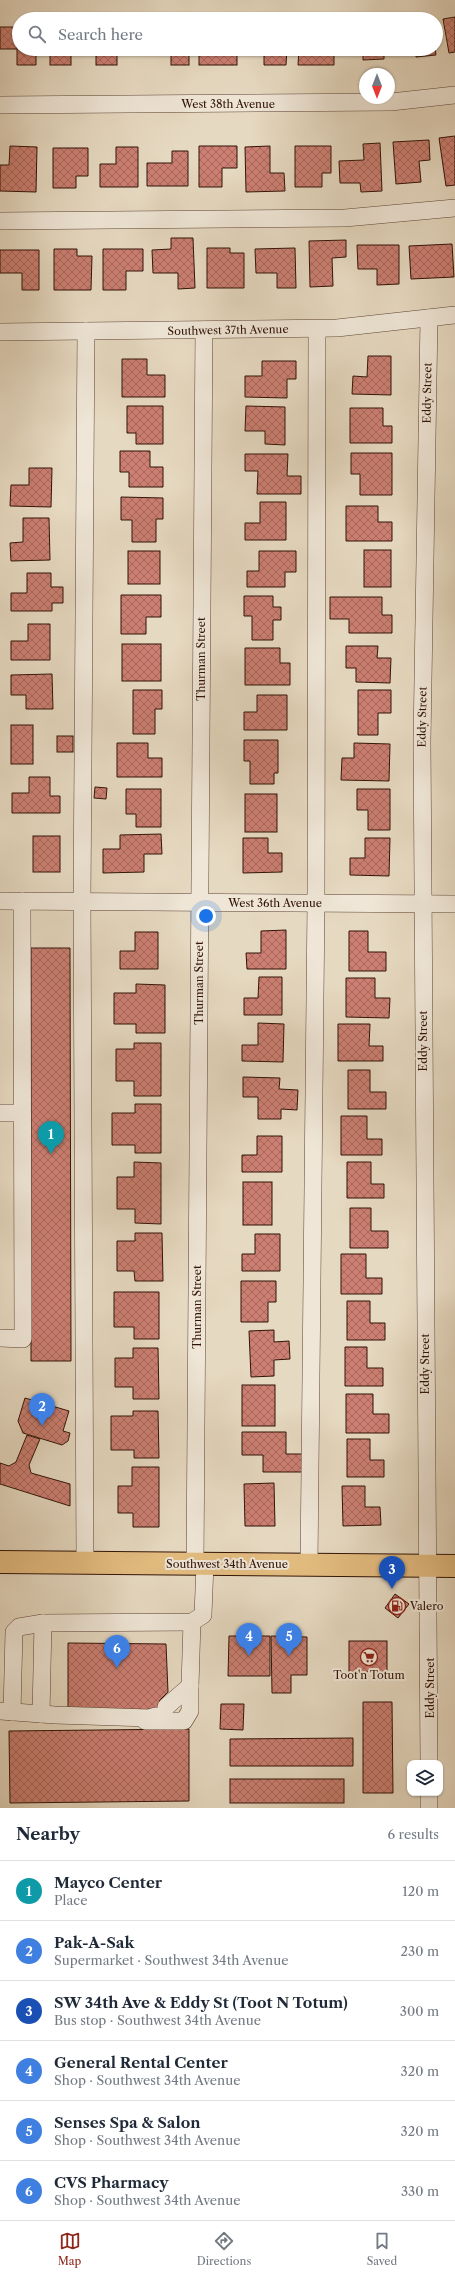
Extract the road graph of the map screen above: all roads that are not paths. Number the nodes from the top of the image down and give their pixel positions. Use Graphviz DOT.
graph roads {
  1 [pos="455,95"];
  2 [pos="0,106"];
  3 [pos="455,208"];
  4 [pos="0,221"];
  5 [pos="455,315"];
  6 [pos="429,318"];
  7 [pos="317,329"];
  8 [pos="204,330"];
  9 [pos="86,331"];
  10 [pos="0,332"];
  11 [pos="0,901"];
  12 [pos="22,901"];
  13 [pos="82,901"];
  14 [pos="200,902"];
  15 [pos="316,903"];
  16 [pos="422,904"];
  17 [pos="455,904"];
  18 [pos="0,1113"];
  19 [pos="22,1113"];
  20 [pos="0,1338"];
  21 [pos="0,1562"];
  22 [pos="85,1563"];
  23 [pos="200,1564"];
  24 [pos="309,1564"];
  25 [pos="428,1566"];
  26 [pos="455,1566"];
  27 [pos="192,1622"];
  28 [pos="42,1623"];
  29 [pos="190,1686"];
  30 [pos="6,1712"];
  31 [pos="41,1714"];
  32 [pos="133,1718"];
  33 [pos="430,1760"];
  34 [pos="430,1796"];
  35 [pos="429,1808"];
  1 -- 2 [label="street, West 38th Avenue"];
  3 -- 4 [label="street"];
  5 -- 6 [label="street, Southwest 37th Avenue"];
  6 -- 7 [label="street, Southwest 37th Avenue"];
  6 -- 16 [label="street, Eddy Street"];
  7 -- 8 [label="street, Southwest 37th Avenue"];
  7 -- 15 [label="street"];
  8 -- 9 [label="street, Southwest 37th Avenue"];
  8 -- 14 [label="street, Thurman Street"];
  9 -- 10 [label="street, Southwest 37th Avenue"];
  9 -- 13 [label="street"];
  11 -- 12 [label="street, West 36th Avenue"];
  12 -- 13 [label="street, West 36th Avenue"];
  12 -- 19 [label="street"];
  13 -- 14 [label="street, West 36th Avenue"];
  13 -- 22 [label="street"];
  14 -- 15 [label="street, West 36th Avenue"];
  14 -- 23 [label="street, Thurman Street"];
  15 -- 16 [label="street, West 36th Avenue"];
  15 -- 24 [label="street"];
  16 -- 17 [label="street, West 36th Avenue"];
  16 -- 25 [label="street, Eddy Street"];
  18 -- 19 [label="street"];
  19 -- 20 [label="street"];
  21 -- 22 [label="main road, Southwest 34th Avenue"];
  22 -- 23 [label="main road, Southwest 34th Avenue"];
  23 -- 24 [label="main road, Southwest 34th Avenue"];
  23 -- 27 [label="street, Thurman Street"];
  24 -- 25 [label="main road, Southwest 34th Avenue"];
  25 -- 26 [label="main road, Southwest 34th Avenue"];
  25 -- 33 [label="street, Eddy Street"];
  27 -- 28 [label="street"];
  27 -- 29 [label="street"];
  28 -- 30 [label="street"];
  28 -- 31 [label="street"];
  29 -- 32 [label="street"];
  29 -- 32 [label="street"];
  30 -- 31 [label="street"];
  31 -- 32 [label="street"];
  34 -- 35 [label="street"];
}
